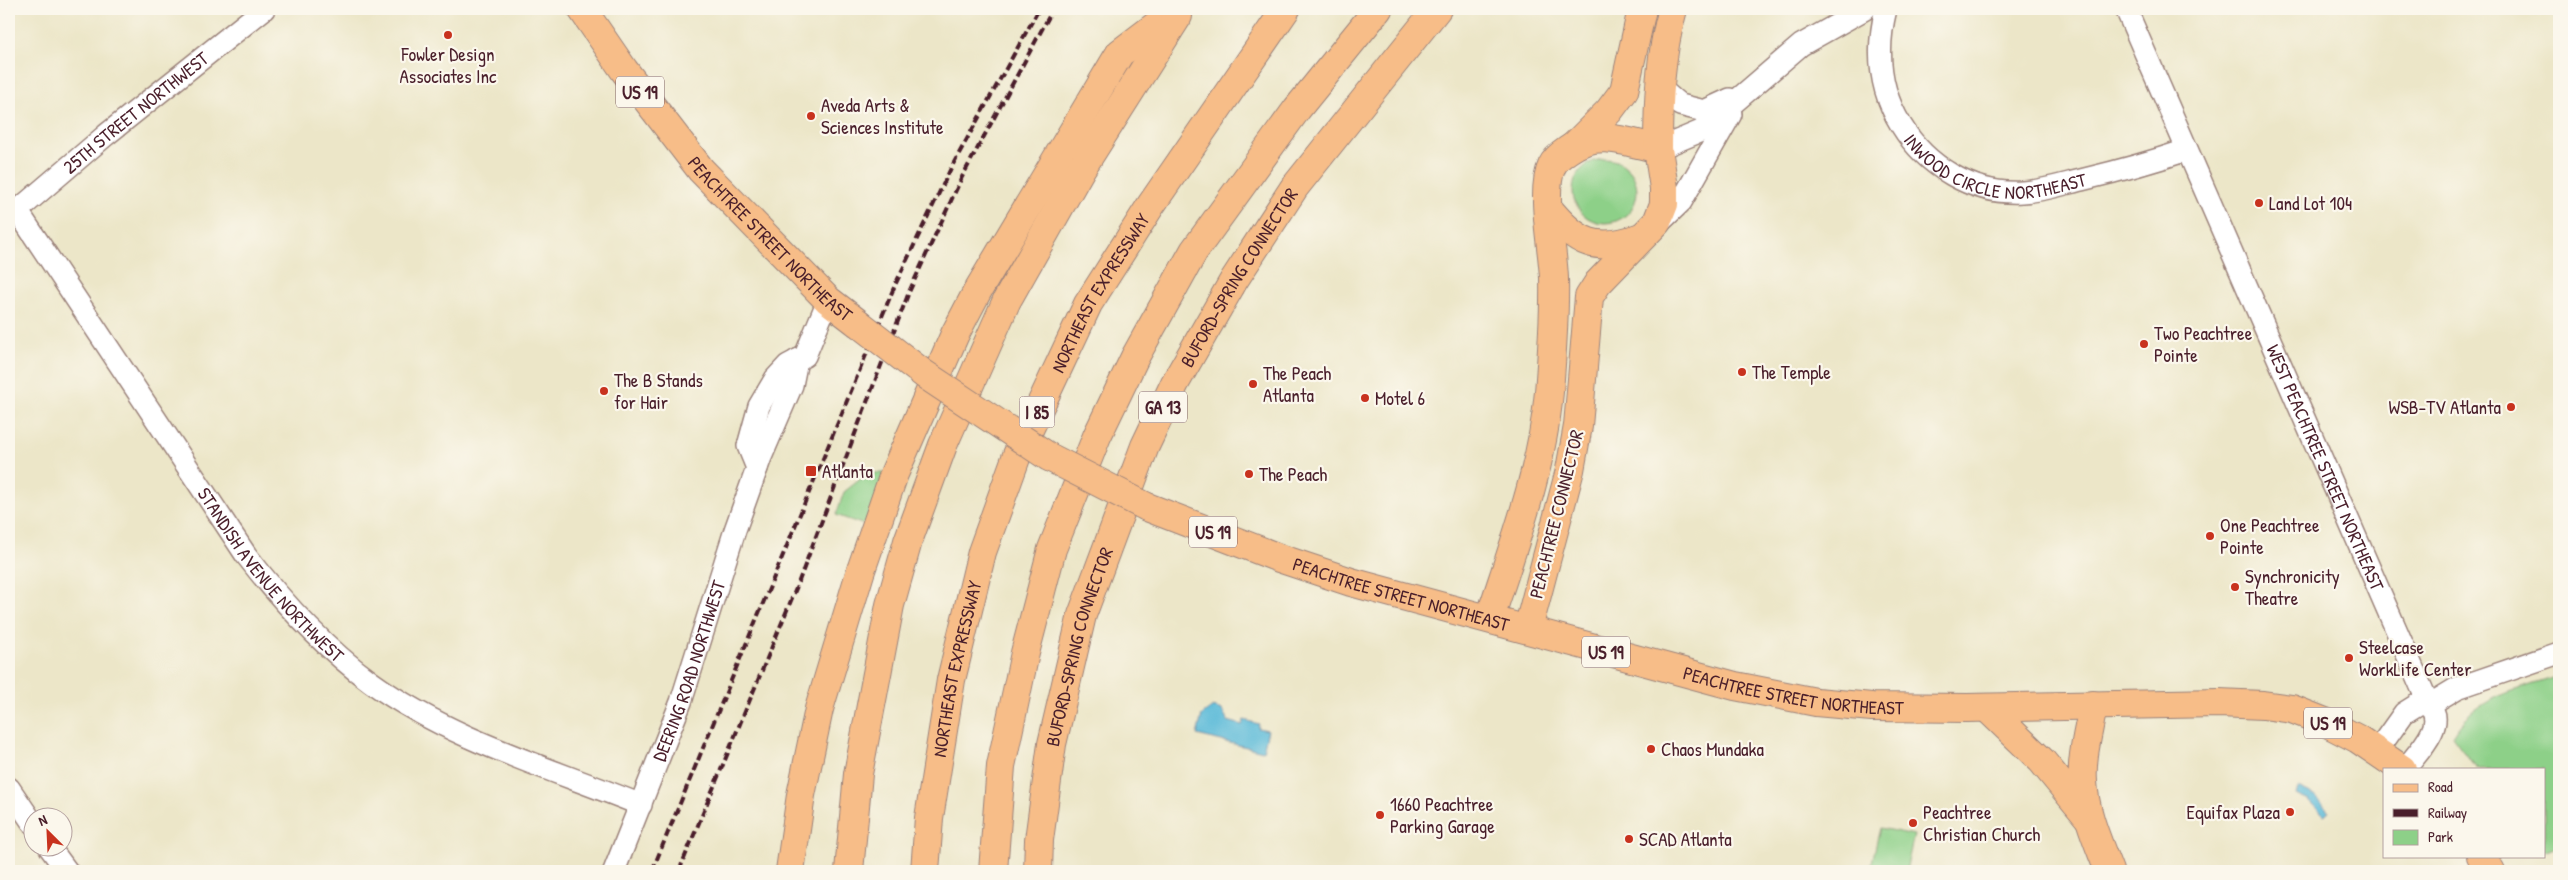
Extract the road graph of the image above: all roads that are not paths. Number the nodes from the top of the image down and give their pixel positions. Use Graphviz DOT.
graph roads {
  1 [pos="264,9"];
  2 [pos="582,9"];
  3 [pos="1178,9"];
  4 [pos="1183,9"];
  5 [pos="1286,9"];
  6 [pos="1378,9"];
  7 [pos="1437,9"];
  8 [pos="1642,9"];
  9 [pos="1673,9"];
  10 [pos="1879,9"];
  11 [pos="2126,9"];
  12 [pos="1659,88"];
  13 [pos="1748,89"];
  14 [pos="1575,145"];
  15 [pos="1658,149"];
  16 [pos="2187,150"];
  17 [pos="1548,208"];
  18 [pos="13,214"];
  19 [pos="1648,232"];
  20 [pos="828,300"];
  21 [pos="1490,618"];
  22 [pos="1528,630"];
  23 [pos="2559,653"];
  24 [pos="2093,705"];
  25 [pos="2429,705"];
  26 [pos="1987,708"];
  27 [pos="2377,751"];
  28 [pos="2402,768"];
  29 [pos="2405,768"];
  30 [pos="9,788"];
  31 [pos="641,805"];
  32 [pos="23,808"];
  33 [pos="2089,818"];
  34 [pos="57,858"];
  35 [pos="2482,858"];
  36 [pos="66,871"];
  37 [pos="614,871"];
  38 [pos="790,871"];
  39 [pos="849,871"];
  40 [pos="925,871"];
  41 [pos="993,871"];
  42 [pos="1038,871"];
  43 [pos="2110,871"];
  44 [pos="2491,871"];
  1 -- 18 [label="street, 25TH STREET NORTHWEST"];
  2 -- 20 [label="main road, PEACHTREE STREET NORTHEAST / US 19"];
  3 -- 38 [label="main road"];
  4 -- 39 [label="main road"];
  5 -- 40 [label="main road, NORTHEAST EXPRESSWAY / I 85"];
  6 -- 41 [label="main road, GA 13"];
  7 -- 42 [label="main road, BUFORD-SPRING CONNECTOR / GA 13"];
  8 -- 14 [label="main road"];
  9 -- 12 [label="main road"];
  10 -- 13 [label="street"];
  10 -- 16 [label="street, INWOOD CIRCLE NORTHEAST"];
  11 -- 16 [label="street, WEST PEACHTREE STREET NORTHEAST"];
  12 -- 13 [label="street"];
  12 -- 15 [label="main road"];
  13 -- 15 [label="street"];
  13 -- 19 [label="street"];
  14 -- 15 [label="main road, PEACHTREE CONNECTOR"];
  14 -- 17 [label="main road, PEACHTREE CONNECTOR"];
  15 -- 19 [label="main road, PEACHTREE CONNECTOR"];
  16 -- 25 [label="street, WEST PEACHTREE STREET NORTHEAST"];
  17 -- 19 [label="main road"];
  17 -- 21 [label="main road, PEACHTREE CONNECTOR"];
  18 -- 31 [label="street, STANDISH AVENUE NORTHWEST"];
  19 -- 22 [label="main road, PEACHTREE CONNECTOR"];
  20 -- 21 [label="main road, PEACHTREE STREET NORTHEAST / US 19, bridge"];
  20 -- 31 [label="street, DEERING ROAD NORTHWEST"];
  21 -- 22 [label="main road, PEACHTREE STREET NORTHEAST / US 19"];
  22 -- 26 [label="main road, PEACHTREE STREET NORTHEAST / US 19"];
  23 -- 25 [label="street"];
  24 -- 26 [label="main road, PEACHTREE STREET NORTHEAST / US 19"];
  24 -- 27 [label="main road, PEACHTREE STREET NORTHEAST / US 19"];
  24 -- 33 [label="main road"];
  25 -- 27 [label="street"];
  25 -- 29 [label="street, WEST PEACHTREE STREET NORTHEAST"];
  26 -- 33 [label="main road"];
  27 -- 28 [label="main road, PEACHTREE STREET NORTHEAST / US 19"];
  30 -- 32 [label="street"];
  31 -- 37 [label="street, DEERING ROAD NORTHWEST"];
  33 -- 43 [label="main road"];
  34 -- 36 [label="street"];
  35 -- 44 [label="main road"];
}
